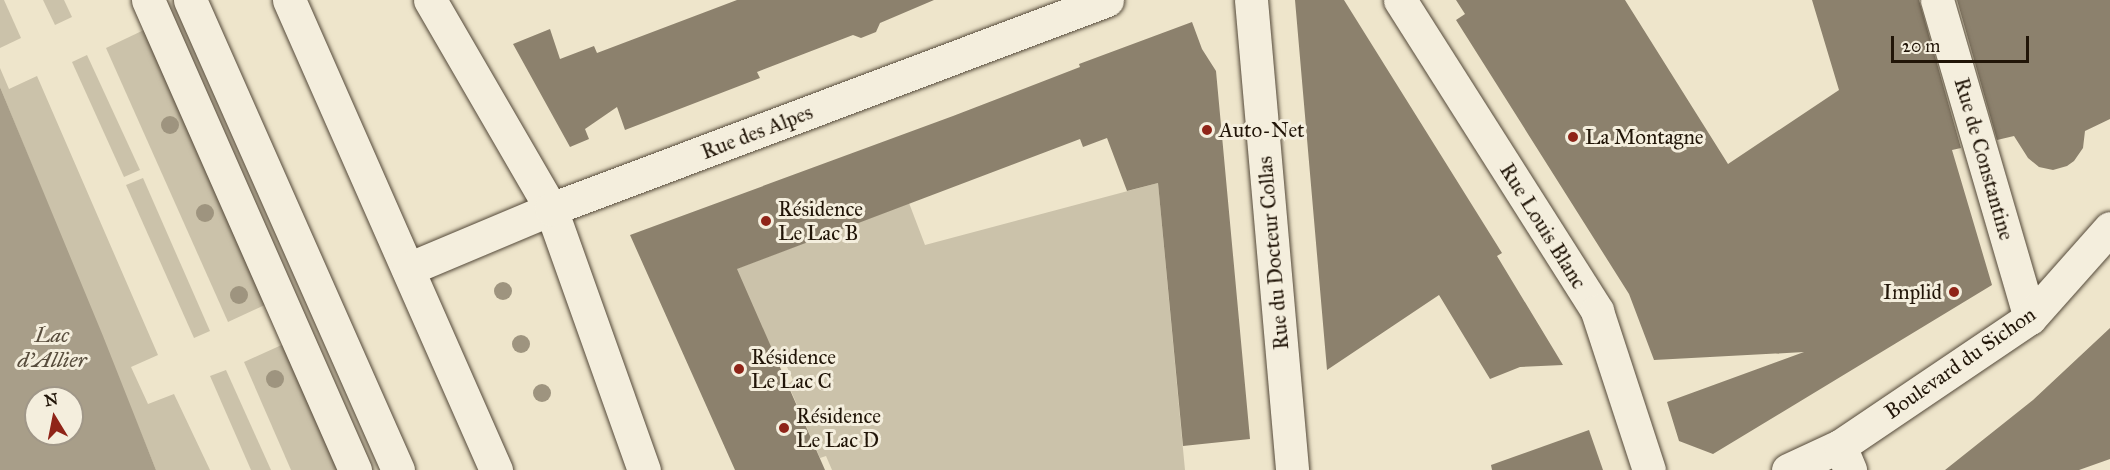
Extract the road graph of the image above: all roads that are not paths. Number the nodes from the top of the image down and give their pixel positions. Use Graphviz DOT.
graph roads {
  1 [pos="148,0"];
  2 [pos="190,0"];
  3 [pos="289,0"];
  4 [pos="430,0"];
  5 [pos="1107,0"];
  6 [pos="1251,0"];
  7 [pos="1400,0"];
  8 [pos="1937,0"];
  9 [pos="551,209"];
  10 [pos="2110,228"];
  11 [pos="408,269"];
  12 [pos="2030,318"];
  13 [pos="1845,458"];
  14 [pos="355,470"];
  15 [pos="398,470"];
  16 [pos="496,470"];
  17 [pos="644,470"];
  18 [pos="1292,470"];
  19 [pos="1649,470"];
  20 [pos="1788,470"];
  1 -- 14 [label="street"];
  2 -- 15 [label="street"];
  3 -- 11 [label="street"];
  4 -- 9 [label="street"];
  5 -- 9 [label="street, Rue des Alpes"];
  6 -- 18 [label="street, Rue du Docteur Collas"];
  7 -- 19 [label="street, Rue Louis Blanc"];
  8 -- 12 [label="street, Rue de Constantine"];
  9 -- 11 [label="street, Rue des Alpes"];
  9 -- 17 [label="street"];
  10 -- 12 [label="street, Boulevard du Sichon"];
  11 -- 16 [label="street"];
  12 -- 13 [label="street, Boulevard du Sichon"];
  13 -- 20 [label="street, Boulevard du Sichon"];
}
